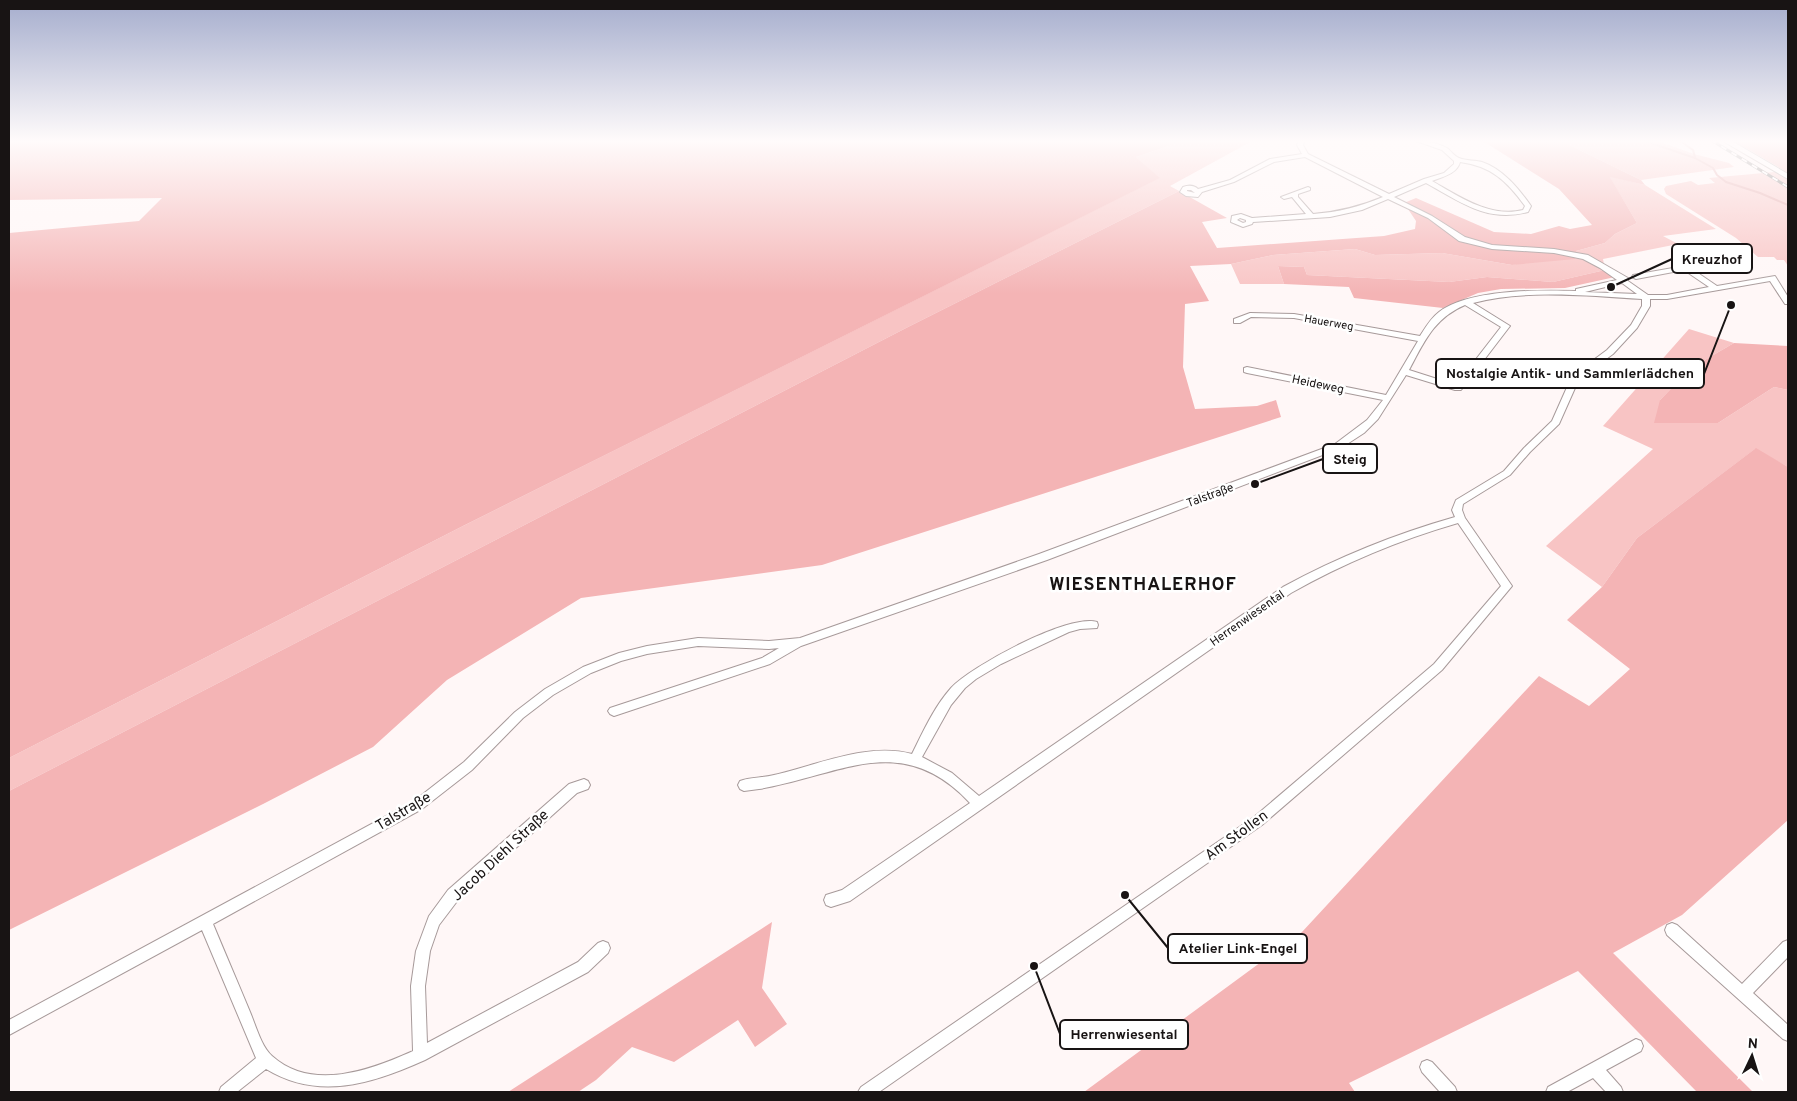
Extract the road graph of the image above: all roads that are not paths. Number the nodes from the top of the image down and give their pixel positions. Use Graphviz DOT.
graph roads {
  1 [pos="1300,191"];
  2 [pos="1377,191"];
  3 [pos="1398,191"];
  4 [pos="1448,191"];
  5 [pos="1516,191"];
  6 [pos="1295,193"];
  7 [pos="1387,196"];
  8 [pos="1284,197"];
  9 [pos="1311,216"];
  10 [pos="1250,220"];
  11 [pos="1707,264"];
  12 [pos="1685,268"];
  13 [pos="1636,278"];
  14 [pos="1625,280"];
  15 [pos="1715,288"];
  16 [pos="1566,294"];
  17 [pos="1646,297"];
  18 [pos="1788,302"];
  19 [pos="1467,303"];
  20 [pos="1236,321"];
  21 [pos="1422,339"];
  22 [pos="1248,370"];
  23 [pos="1403,371"];
  24 [pos="1388,398"];
  25 [pos="1460,519"];
  26 [pos="1093,625"];
  27 [pos="800,642"];
  28 [pos="614,711"];
  29 [pos="915,760"];
  30 [pos="744,785"];
  31 [pos="584,786"];
  32 [pos="979,804"];
  33 [pos="831,900"];
  34 [pos="206,921"];
  35 [pos="1672,930"];
  36 [pos="1788,947"];
  37 [pos="603,948"];
  38 [pos="1744,993"];
  39 [pos="9,1028"];
  40 [pos="1788,1034"];
  41 [pos="1636,1046"];
  42 [pos="420,1055"];
  43 [pos="265,1060"];
  44 [pos="1427,1067"];
  45 [pos="1596,1070"];
  46 [pos="226,1092"];
  47 [pos="866,1092"];
  48 [pos="1450,1092"];
  49 [pos="1553,1092"];
  50 [pos="1616,1092"];
  1 -- 6 [label="street"];
  2 -- 7 [label="street"];
  3 -- 7 [label="street"];
  4 -- 5 [label="street"];
  6 -- 8 [label="street"];
  6 -- 9 [label="street"];
  7 -- 9 [label="street"];
  7 -- 14 [label="street"];
  9 -- 10 [label="street"];
  11 -- 12 [label="street"];
  12 -- 13 [label="street"];
  12 -- 15 [label="street"];
  14 -- 16 [label="street, Talstraße"];
  14 -- 17 [label="street"];
  15 -- 17 [label="street, Talstraße"];
  15 -- 18 [label="street, Talstraße"];
  16 -- 17 [label="street, Talstraße"];
  16 -- 19 [label="street, Talstraße"];
  17 -- 25 [label="street"];
  19 -- 21 [label="street, Talstraße"];
  19 -- 23 [label="street"];
  20 -- 21 [label="street, Hauerweg"];
  21 -- 23 [label="street, Talstraße"];
  22 -- 24 [label="street, Heideweg"];
  23 -- 24 [label="street, Talstraße"];
  24 -- 27 [label="street, Talstraße"];
  25 -- 32 [label="street, Herrenwiesental"];
  25 -- 47 [label="street, Am Stollen"];
  26 -- 29 [label="street"];
  27 -- 28 [label="street, Talstraße"];
  27 -- 34 [label="street, Talstraße"];
  29 -- 30 [label="street"];
  29 -- 32 [label="street"];
  31 -- 42 [label="street, Jacob Diehl Straße"];
  32 -- 33 [label="street, Herrenwiesental"];
  34 -- 39 [label="street, Talstraße"];
  34 -- 43 [label="street"];
  35 -- 38 [label="street"];
  36 -- 38 [label="street"];
  37 -- 42 [label="street"];
  38 -- 40 [label="street"];
  41 -- 45 [label="street"];
  42 -- 43 [label="street"];
  43 -- 46 [label="street"];
  44 -- 48 [label="street"];
  45 -- 49 [label="street"];
  45 -- 50 [label="street"];
}
